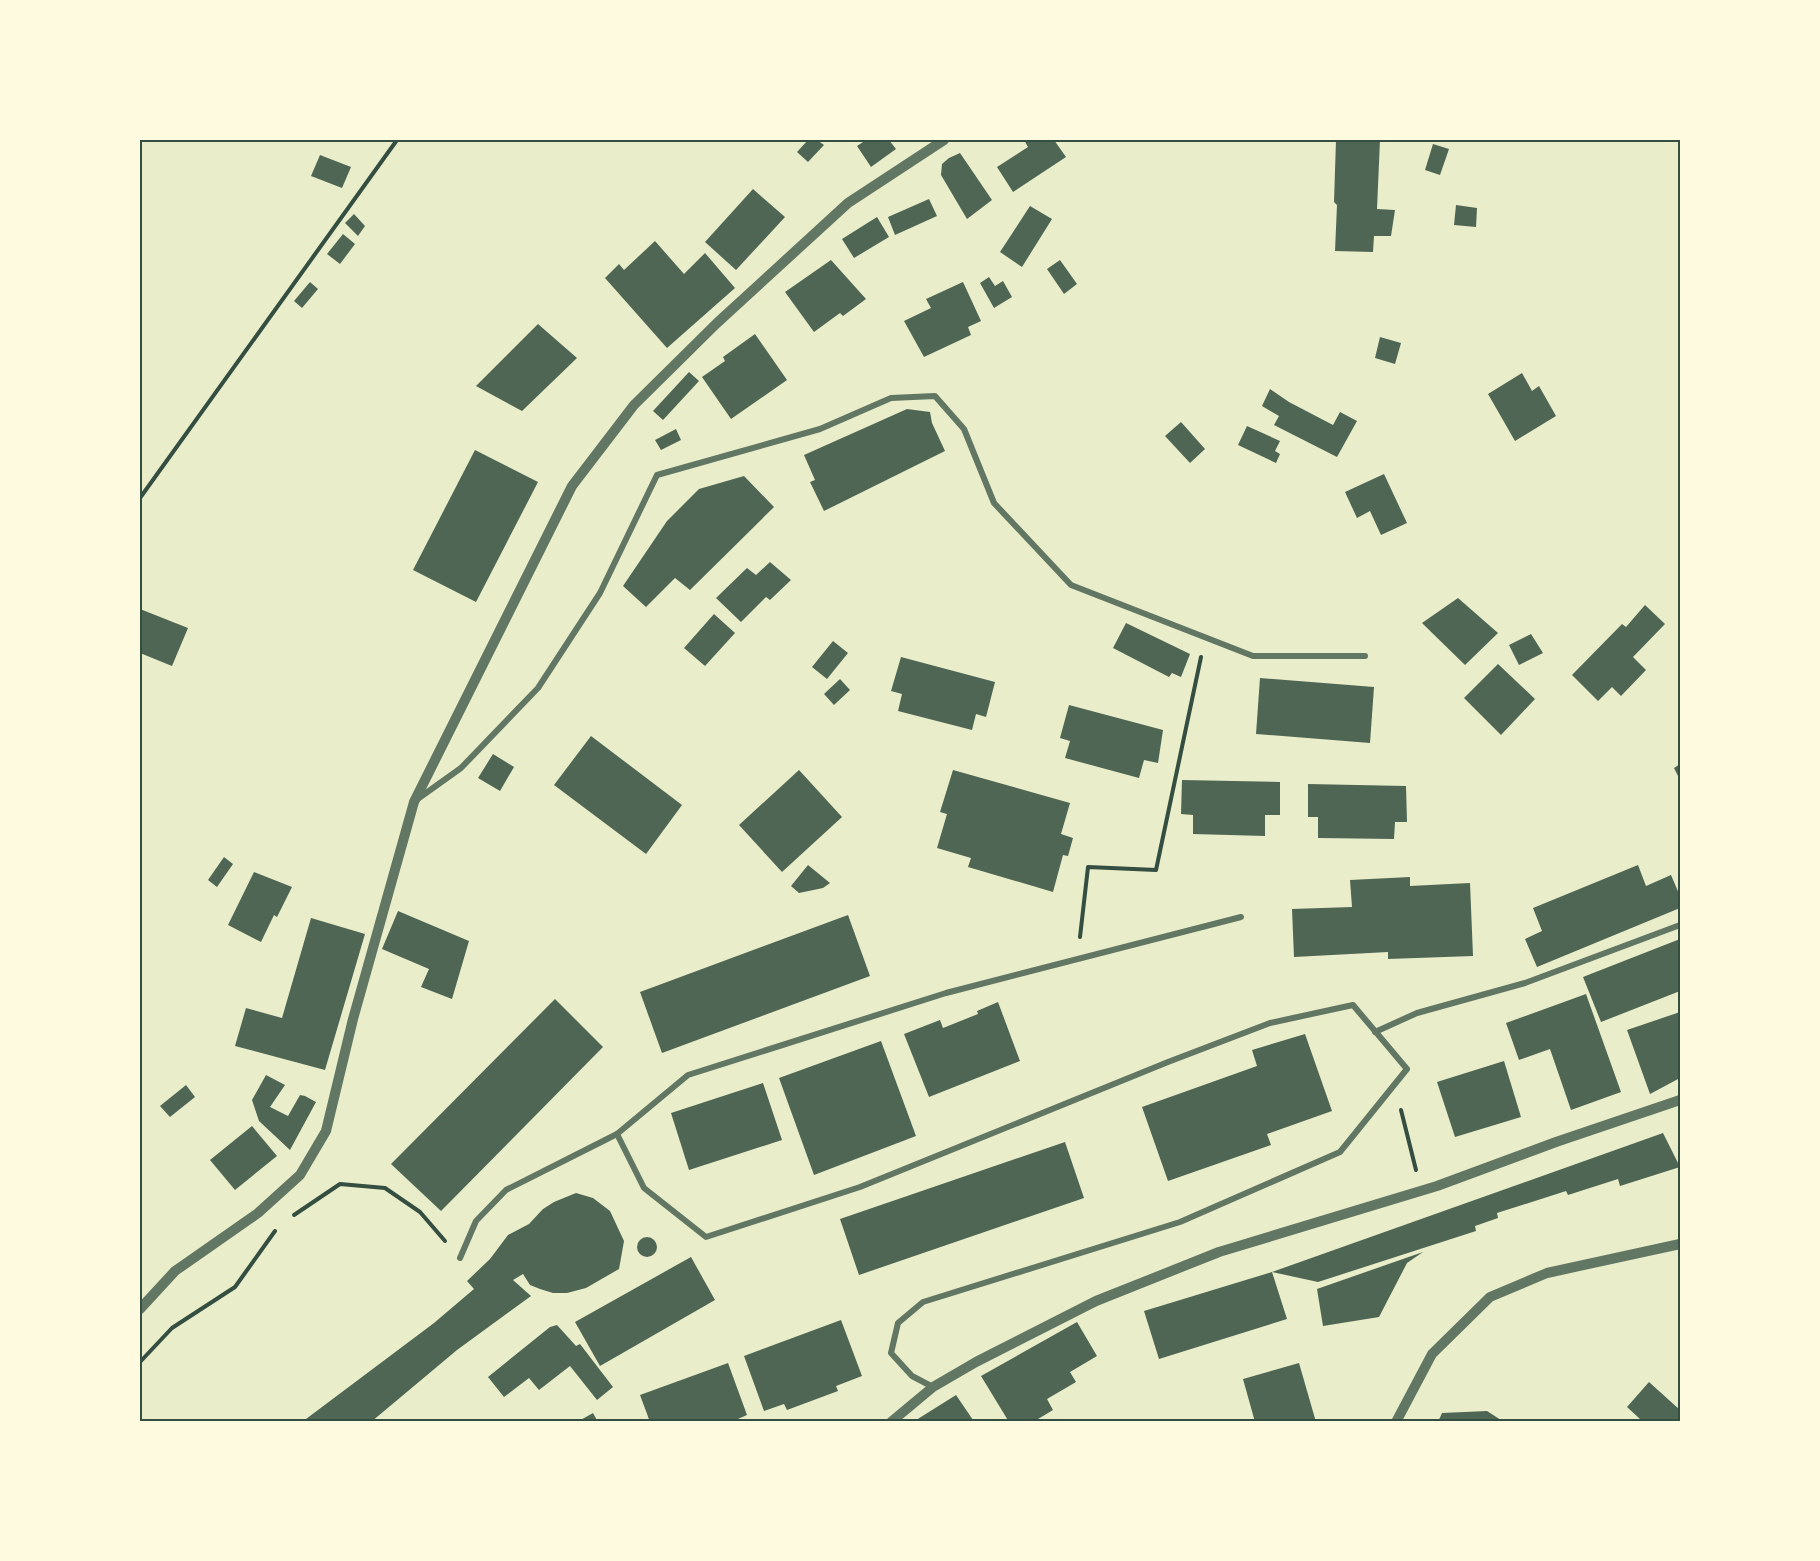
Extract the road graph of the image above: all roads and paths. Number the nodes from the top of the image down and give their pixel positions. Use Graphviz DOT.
graph roads {
  1 [pos="397,140"];
  2 [pos="944,140"];
  3 [pos="140,498"];
  4 [pos="1206,637"];
  5 [pos="1365,656"];
  6 [pos="414,802"];
  7 [pos="1241,918"];
  8 [pos="1680,925"];
  9 [pos="1081,958"];
  10 [pos="1376,1032"];
  11 [pos="1394,1085"];
  12 [pos="1680,1100"];
  13 [pos="617,1134"];
  14 [pos="1424,1190"];
  15 [pos="291,1217"];
  16 [pos="281,1223"];
  17 [pos="1680,1244"];
  18 [pos="460,1258"];
  19 [pos="140,1309"];
  20 [pos="140,1362"];
  21 [pos="933,1387"];
  22 [pos="891,1422"];
  23 [pos="1396,1422"];
  1 -- 3 [label="path"];
  2 -- 6 [label="street"];
  4 -- 5 [label="street"];
  4 -- 6 [label="street"];
  4 -- 9 [label="path"];
  6 -- 19 [label="street"];
  7 -- 9 [label="street"];
  8 -- 10 [label="street"];
  9 -- 13 [label="street"];
  10 -- 11 [label="street"];
  10 -- 13 [label="street"];
  11 -- 14 [label="path"];
  11 -- 21 [label="street"];
  12 -- 14 [label="street"];
  13 -- 18 [label="street"];
  14 -- 21 [label="street"];
  15 -- 18 [label="path"];
  16 -- 20 [label="path"];
  17 -- 23 [label="street"];
  21 -- 22 [label="street"];
}
